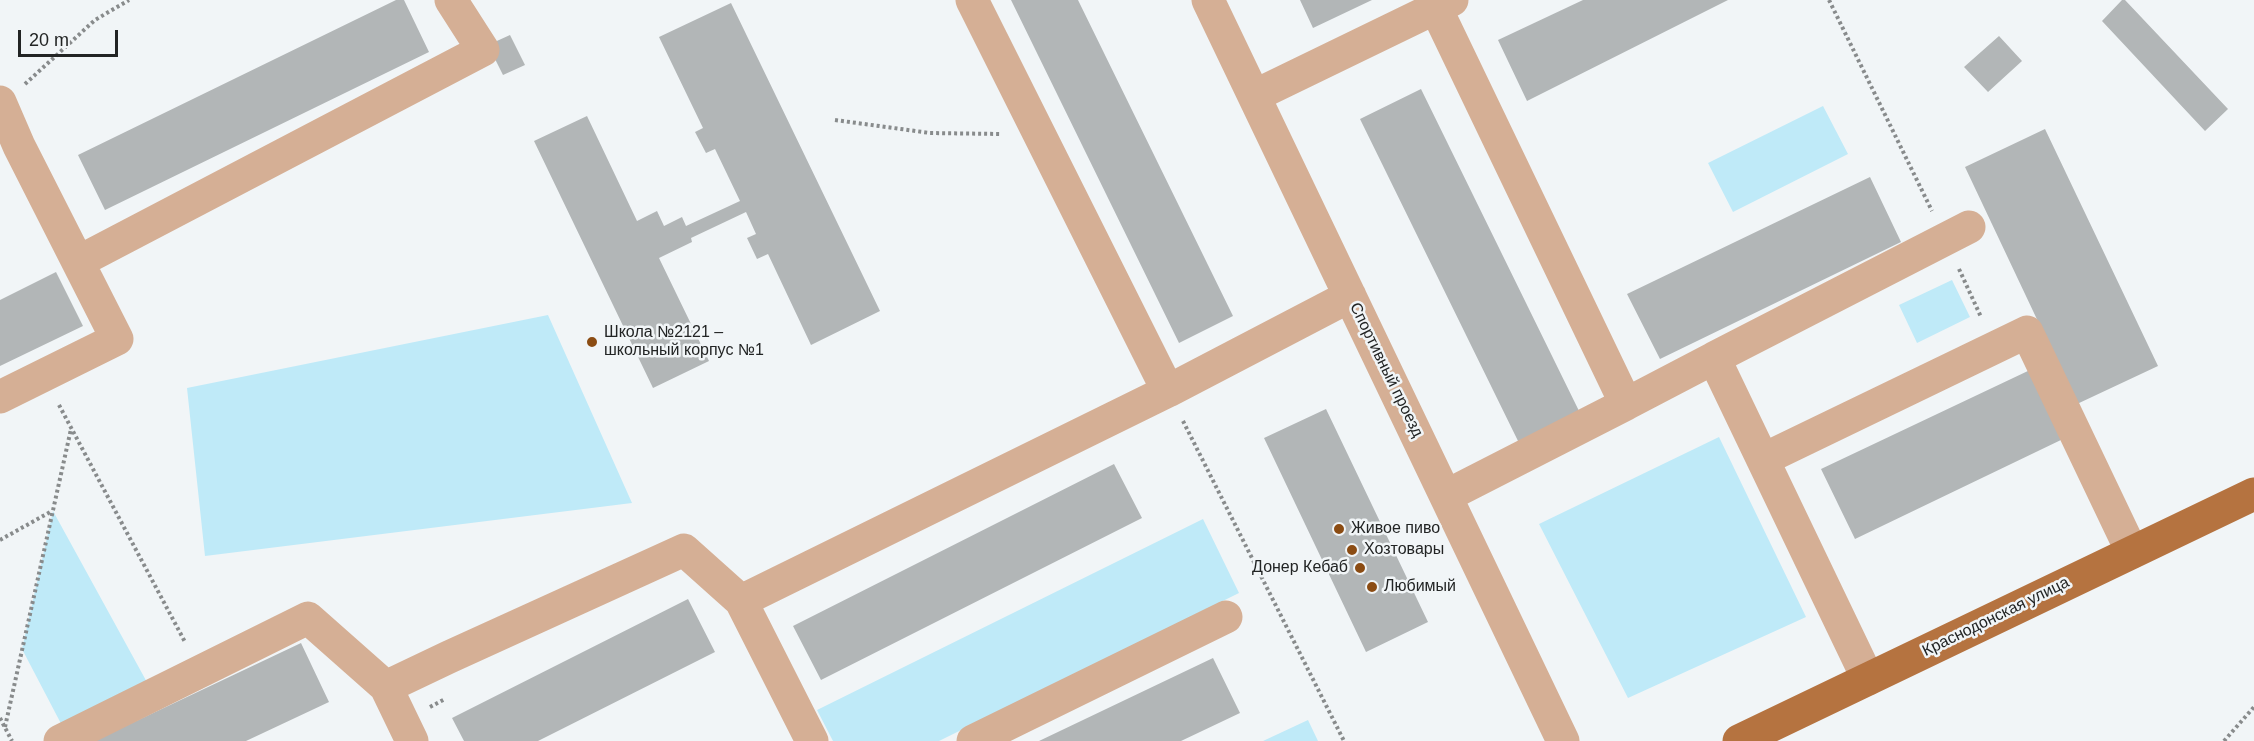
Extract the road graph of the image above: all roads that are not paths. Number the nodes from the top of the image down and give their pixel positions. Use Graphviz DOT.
graph roads {
  1 [pos="451,0"];
  2 [pos="972,0"];
  3 [pos="1208,0"];
  4 [pos="1440,3"];
  5 [pos="1254,96"];
  6 [pos="1,104"];
  7 [pos="10,151"];
  8 [pos="1957,233"];
  9 [pos="78,262"];
  10 [pos="1350,296"];
  11 [pos="1714,358"];
  12 [pos="1167,391"];
  13 [pos="0,397"];
  14 [pos="1626,404"];
  15 [pos="1764,459"];
  16 [pos="2254,494"];
  17 [pos="1446,496"];
  18 [pos="2132,552"];
  19 [pos="741,601"];
  20 [pos="1226,617"];
  21 [pos="1868,679"];
  22 [pos="386,687"];
  23 [pos="60,741"];
  24 [pos="412,741"];
  25 [pos="812,741"];
  26 [pos="973,741"];
  27 [pos="1563,741"];
  28 [pos="1739,741"];
  1 -- 9 [label="street"];
  2 -- 12 [label="street"];
  3 -- 5 [label="street, Спортивный проезд"];
  4 -- 5 [label="street"];
  4 -- 14 [label="street"];
  5 -- 10 [label="street, Спортивный проезд"];
  6 -- 7 [label="street"];
  7 -- 9 [label="street"];
  8 -- 11 [label="street"];
  9 -- 13 [label="street"];
  10 -- 12 [label="street"];
  10 -- 17 [label="street, Спортивный проезд"];
  11 -- 14 [label="street"];
  11 -- 15 [label="street"];
  12 -- 19 [label="street"];
  14 -- 17 [label="street"];
  15 -- 18 [label="street"];
  15 -- 21 [label="street"];
  16 -- 18 [label="main road, Краснодонская улица"];
  17 -- 27 [label="street, Спортивный проезд"];
  18 -- 21 [label="main road, Краснодонская улица"];
  19 -- 22 [label="street"];
  19 -- 25 [label="street"];
  20 -- 26 [label="street"];
  21 -- 28 [label="main road, Краснодонская улица"];
  22 -- 23 [label="street"];
  22 -- 24 [label="street"];
}
